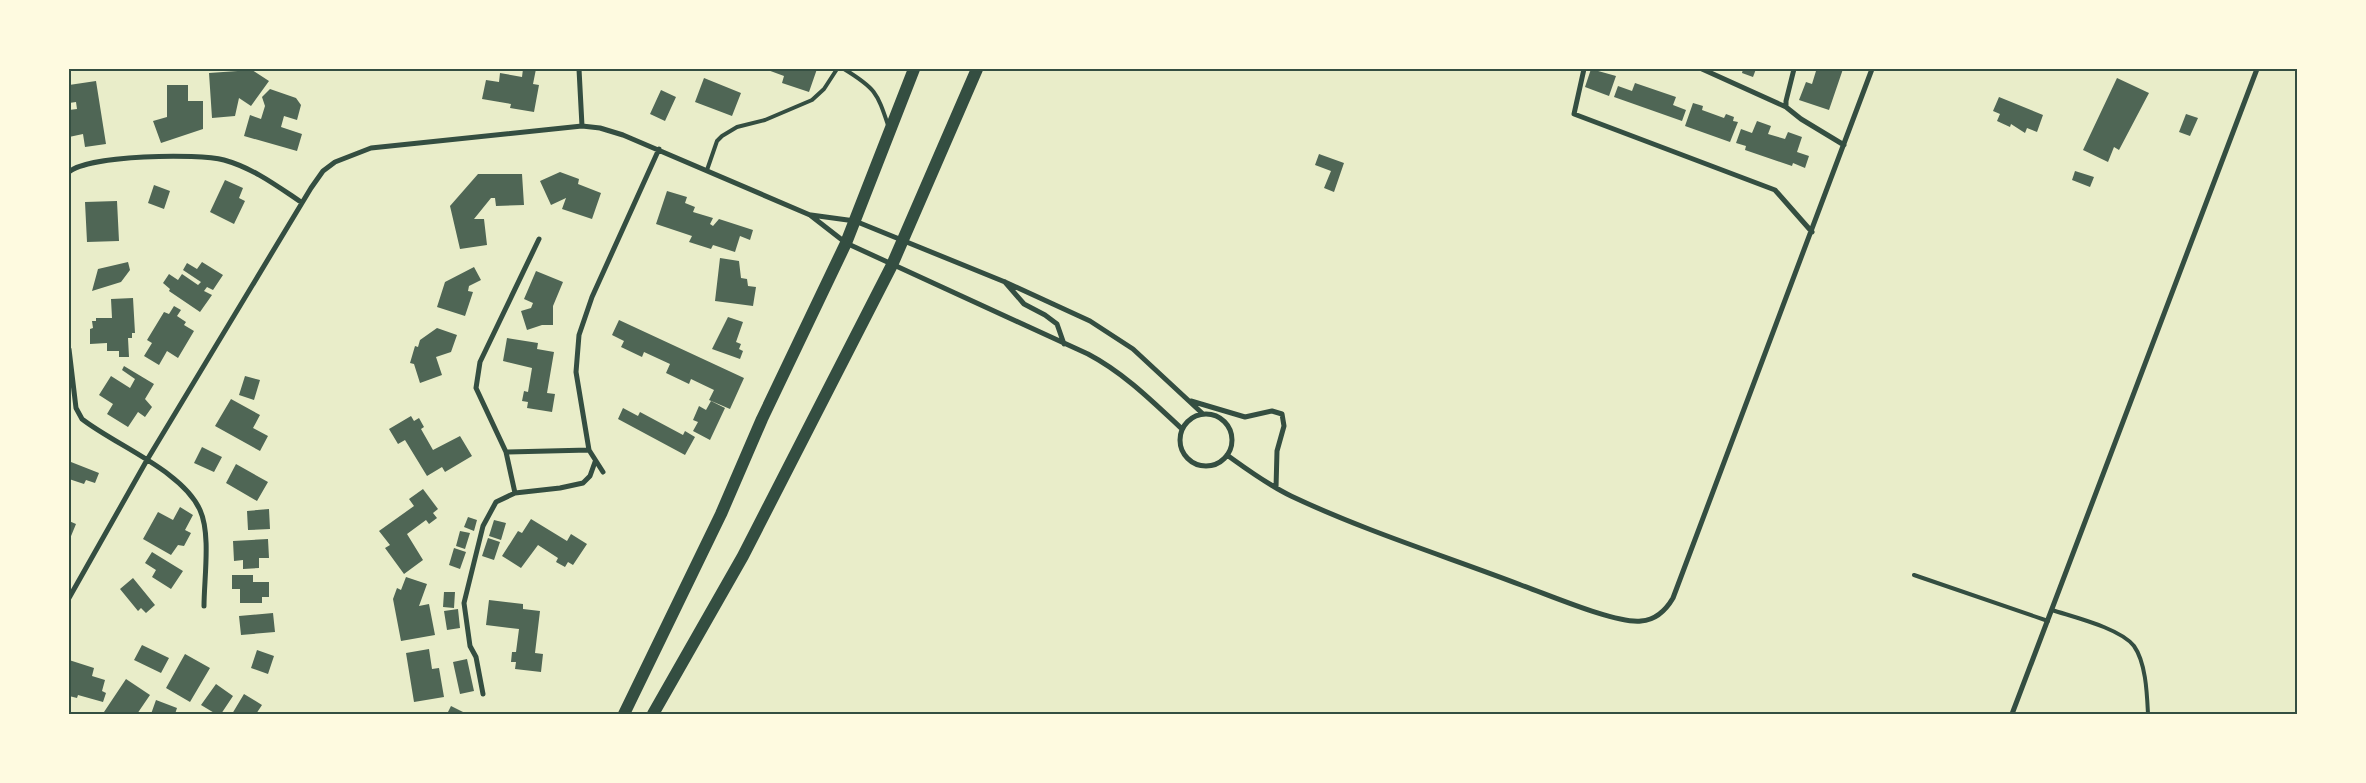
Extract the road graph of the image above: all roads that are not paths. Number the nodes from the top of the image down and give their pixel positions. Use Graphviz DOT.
graph roads {
  1 [pos="579,69"];
  2 [pos="837,69"];
  3 [pos="844,69"];
  4 [pos="914,69"];
  5 [pos="977,69"];
  6 [pos="1584,69"];
  7 [pos="1702,69"];
  8 [pos="1794,69"];
  9 [pos="1872,69"];
  10 [pos="2257,69"];
  11 [pos="1786,107"];
  12 [pos="582,126"];
  13 [pos="890,130"];
  14 [pos="1844,145"];
  15 [pos="659,149"];
  16 [pos="706,170"];
  17 [pos="69,172"];
  18 [pos="302,202"];
  19 [pos="810,215"];
  20 [pos="855,221"];
  21 [pos="1812,232"];
  22 [pos="539,239"];
  23 [pos="902,241"];
  24 [pos="846,243"];
  25 [pos="892,266"];
  26 [pos="1005,282"];
  27 [pos="1064,344"];
  28 [pos="69,349"];
  29 [pos="1191,401"];
  30 [pos="1203,414"];
  31 [pos="1182,429"];
  32 [pos="589,450"];
  33 [pos="506,452"];
  34 [pos="1227,455"];
  35 [pos="147,460"];
  36 [pos="595,462"];
  37 [pos="603,472"];
  38 [pos="1276,488"];
  39 [pos="515,492"];
  40 [pos="1914,575"];
  41 [pos="69,598"];
  42 [pos="204,606"];
  43 [pos="2052,610"];
  44 [pos="2048,621"];
  45 [pos="483,694"];
  46 [pos="624,714"];
  47 [pos="653,714"];
  48 [pos="2012,714"];
  49 [pos="2148,714"];
  1 -- 12 [label="street"];
  2 -- 16 [label="lane"];
  3 -- 13 [label="lane"];
  4 -- 13 [label="main road"];
  5 -- 23 [label="main road"];
  6 -- 21 [label="street"];
  7 -- 11 [label="street"];
  8 -- 11 [label="street"];
  9 -- 14 [label="street"];
  10 -- 43 [label="street"];
  11 -- 14 [label="street"];
  12 -- 15 [label="street"];
  12 -- 18 [label="street"];
  13 -- 20 [label="main road"];
  14 -- 21 [label="street"];
  15 -- 16 [label="street"];
  15 -- 32 [label="street"];
  16 -- 19 [label="street"];
  17 -- 18 [label="street"];
  18 -- 35 [label="street"];
  19 -- 20 [label="street"];
  19 -- 24 [label="street"];
  20 -- 23 [label="street"];
  20 -- 24 [label="main road"];
  21 -- 38 [label="street"];
  22 -- 33 [label="street"];
  23 -- 25 [label="main road"];
  23 -- 26 [label="street"];
  24 -- 25 [label="street"];
  24 -- 46 [label="main road"];
  25 -- 27 [label="street"];
  25 -- 47 [label="main road"];
  26 -- 27 [label="street"];
  26 -- 29 [label="street"];
  27 -- 31 [label="street"];
  28 -- 35 [label="street"];
  29 -- 30 [label="street"];
  29 -- 38 [label="street"];
  30 -- 31 [label="street"];
  30 -- 34 [label="street"];
  31 -- 34 [label="street"];
  32 -- 33 [label="street"];
  32 -- 36 [label="street"];
  33 -- 39 [label="street"];
  34 -- 38 [label="street"];
  35 -- 41 [label="street"];
  35 -- 42 [label="street"];
  36 -- 37 [label="street"];
  36 -- 39 [label="street"];
  39 -- 45 [label="street"];
  40 -- 44 [label="lane"];
  43 -- 44 [label="street"];
  43 -- 49 [label="lane"];
  44 -- 48 [label="street"];
}
